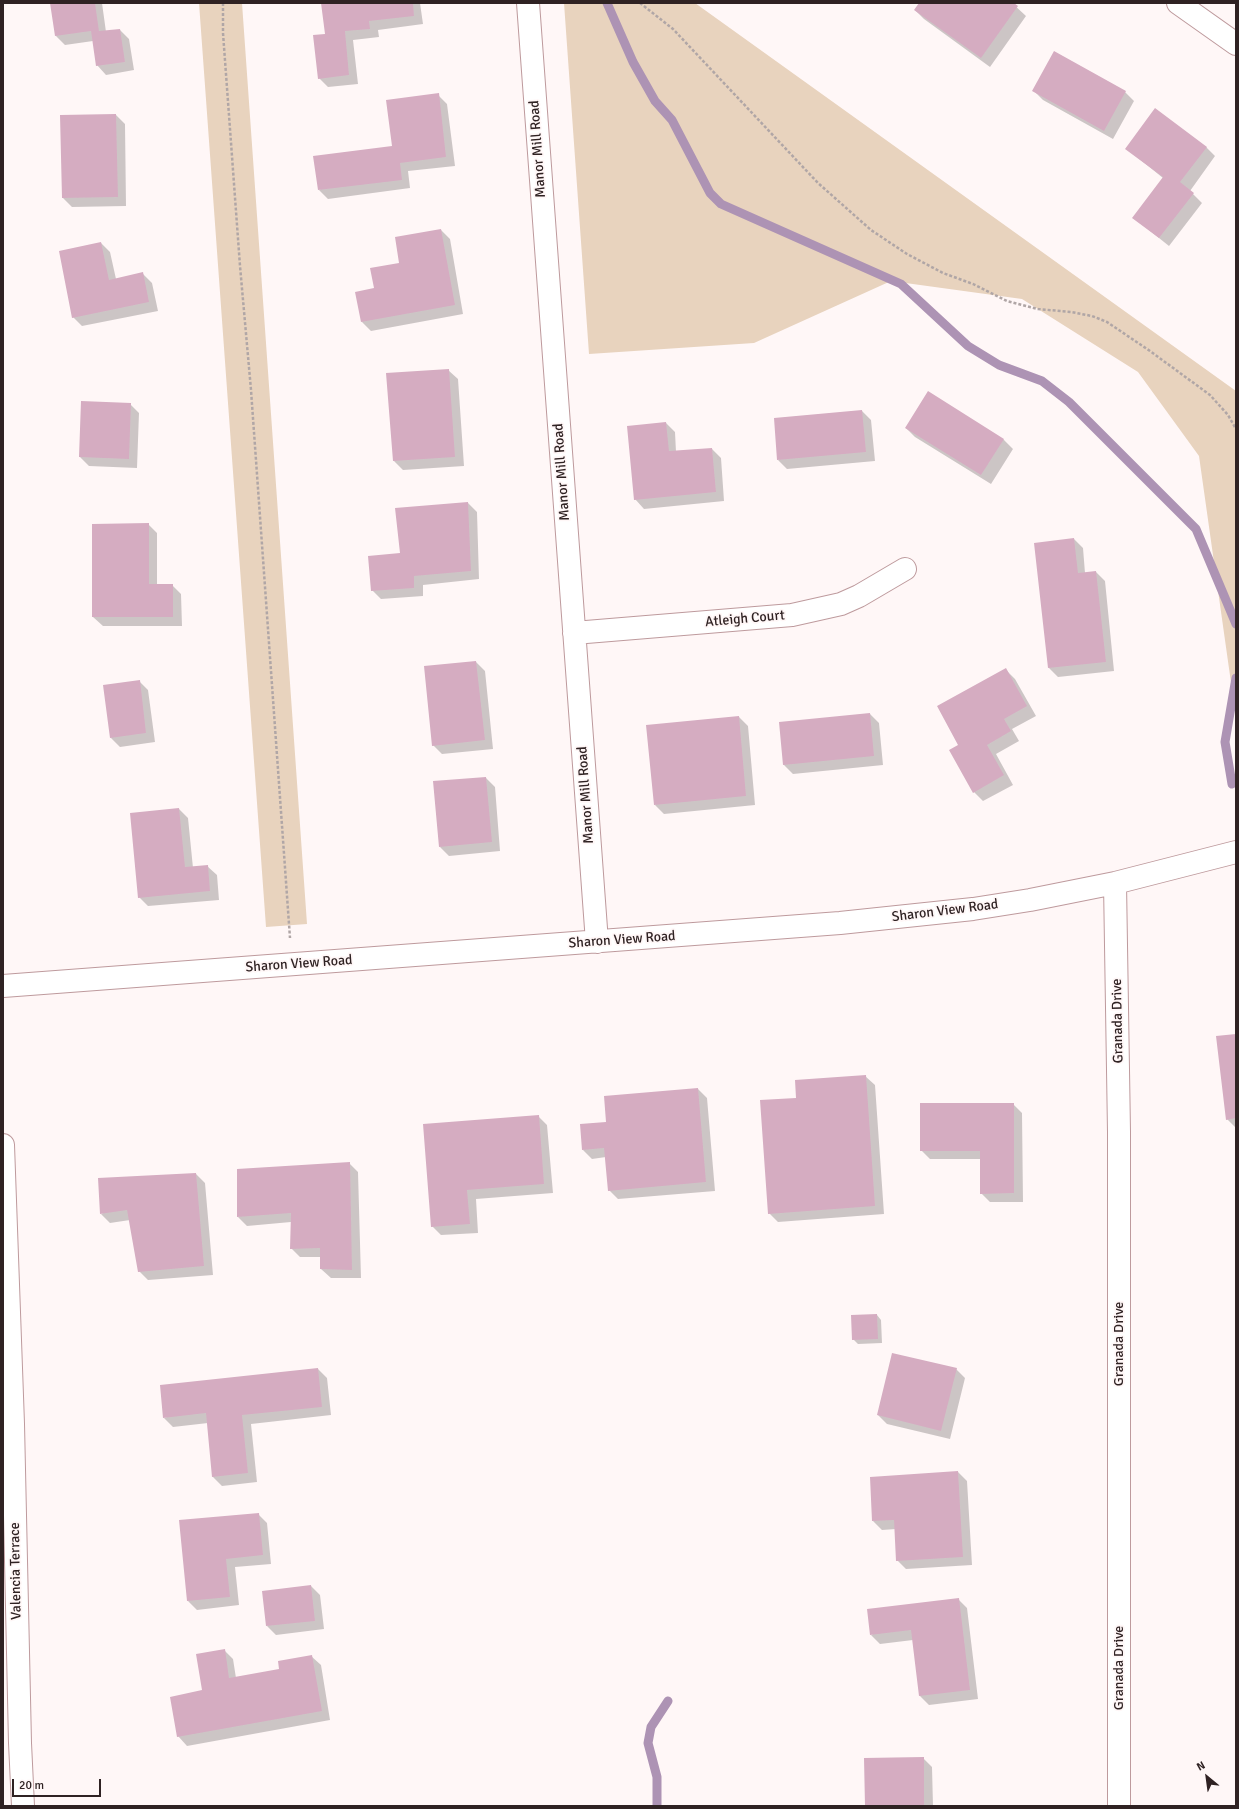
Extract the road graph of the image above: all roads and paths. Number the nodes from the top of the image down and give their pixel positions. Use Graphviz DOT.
graph roads {
  1 [pos="223,3"];
  2 [pos="528,3"];
  3 [pos="640,3"];
  4 [pos="1178,3"];
  5 [pos="1236,44"];
  6 [pos="1236,429"];
  7 [pos="905,569"];
  8 [pos="574,633"];
  9 [pos="1236,852"];
  10 [pos="1115,883"];
  11 [pos="597,942"];
  12 [pos="292,964"];
  13 [pos="3,986"];
  14 [pos="3,1145"];
  15 [pos="23,1806"];
  16 [pos="1119,1806"];
  1 -- 12 [label="path"];
  2 -- 8 [label="street, Manor Mill Road"];
  3 -- 6 [label="path"];
  4 -- 5 [label="street"];
  7 -- 8 [label="street, Atleigh Court"];
  8 -- 11 [label="street, Manor Mill Road"];
  9 -- 10 [label="street, Sharon View Road"];
  10 -- 11 [label="street, Sharon View Road"];
  10 -- 16 [label="street, Granada Drive"];
  11 -- 12 [label="street, Sharon View Road"];
  12 -- 13 [label="street, Sharon View Road"];
  14 -- 15 [label="street, Valencia Terrace"];
}
